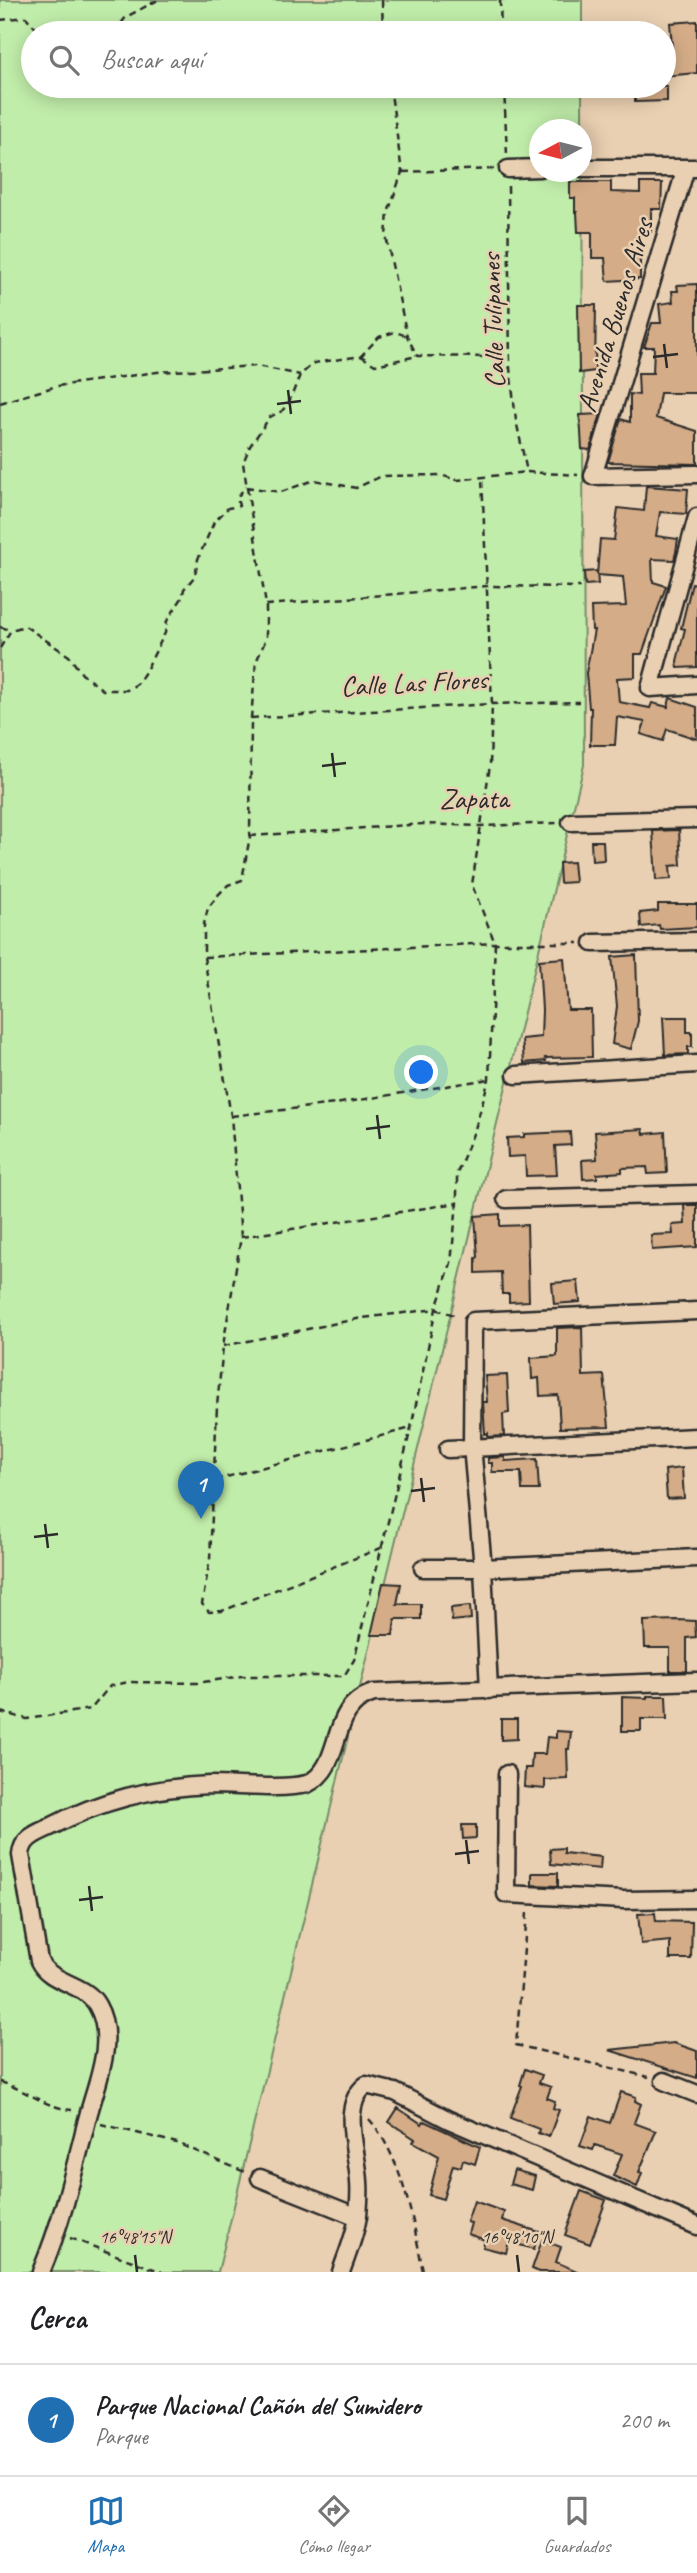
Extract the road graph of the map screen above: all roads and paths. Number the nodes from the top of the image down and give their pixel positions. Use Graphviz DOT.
graph roads {
  1 [pos="158,0"];
  2 [pos="382,0"];
  3 [pos="500,0"];
  4 [pos="0,20"];
  5 [pos="30,21"];
  6 [pos="123,21"];
  7 [pos="383,21"];
  8 [pos="501,21"];
  9 [pos="392,98"];
  10 [pos="505,98"];
  11 [pos="592,168"];
  12 [pos="691,168"];
  13 [pos="508,169"];
  14 [pos="529,169"];
  15 [pos="402,172"];
  16 [pos="407,336"];
  17 [pos="361,356"];
  18 [pos="416,356"];
  19 [pos="510,368"];
  20 [pos="300,375"];
  21 [pos="0,402"];
  22 [pos="527,471"];
  23 [pos="697,474"];
  24 [pos="593,477"];
  25 [pos="482,478"];
  26 [pos="246,487"];
  27 [pos="697,517"];
  28 [pos="488,586"];
  29 [pos="580,587"];
  30 [pos="265,605"];
  31 [pos="0,626"];
  32 [pos="11,630"];
  33 [pos="0,648"];
  34 [pos="697,685"];
  35 [pos="579,702"];
  36 [pos="492,704"];
  37 [pos="251,718"];
  38 [pos="697,819"];
  39 [pos="571,822"];
  40 [pos="481,826"];
  41 [pos="250,836"];
  42 [pos="697,941"];
  43 [pos="495,943"];
  44 [pos="593,943"];
  45 [pos="204,957"];
  46 [pos="697,1064"];
  47 [pos="516,1075"];
  48 [pos="489,1079"];
  49 [pos="231,1116"];
  50 [pos="697,1194"];
  51 [pos="506,1199"];
  52 [pos="457,1203"];
  53 [pos="241,1237"];
  54 [pos="436,1309"];
  55 [pos="697,1311"];
  56 [pos="473,1321"];
  57 [pos="223,1346"];
  58 [pos="411,1428"];
  59 [pos="697,1437"];
  60 [pos="472,1446"];
  61 [pos="449,1449"];
  62 [pos="215,1480"];
  63 [pos="381,1548"];
  64 [pos="697,1558"];
  65 [pos="423,1568"];
  66 [pos="483,1568"];
  67 [pos="697,1681"];
  68 [pos="489,1690"];
  69 [pos="0,1712"];
  70 [pos="507,1774"];
  71 [pos="528,1895"];
  72 [pos="697,1899"];
  73 [pos="664,2081"];
  74 [pos="0,2082"];
  75 [pos="697,2094"];
  76 [pos="355,2104"];
  77 [pos="86,2120"];
  78 [pos="260,2178"];
  79 [pos="358,2217"];
  80 [pos="697,2226"];
  81 [pos="57,2233"];
  82 [pos="41,2272"];
  83 [pos="162,2272"];
  84 [pos="341,2272"];
  85 [pos="423,2272"];
  1 -- 6 [label="path"];
  2 -- 7 [label="path"];
  3 -- 8 [label="path"];
  4 -- 5 [label="path"];
  9 -- 15 [label="path"];
  10 -- 13 [label="path, Calle Tulipanes"];
  11 -- 12 [label="street"];
  12 -- 24 [label="street, Avenida Buenos Aires"];
  13 -- 14 [label="street"];
  13 -- 15 [label="path"];
  13 -- 19 [label="path, Calle Tulipanes"];
  15 -- 16 [label="path"];
  16 -- 17 [label="path"];
  16 -- 18 [label="path"];
  17 -- 18 [label="path"];
  17 -- 20 [label="path"];
  18 -- 19 [label="path"];
  19 -- 22 [label="path, Calle Tulipanes"];
  20 -- 21 [label="path"];
  20 -- 26 [label="path"];
  22 -- 24 [label="path"];
  22 -- 25 [label="path"];
  23 -- 24 [label="street"];
  25 -- 26 [label="path"];
  25 -- 28 [label="path"];
  26 -- 30 [label="path"];
  26 -- 32 [label="path"];
  27 -- 34 [label="street"];
  28 -- 29 [label="path"];
  28 -- 30 [label="path"];
  28 -- 36 [label="path"];
  30 -- 37 [label="path"];
  31 -- 32 [label="path"];
  32 -- 33 [label="path"];
  35 -- 36 [label="path, Calle Las Flores"];
  36 -- 37 [label="path, Calle Las Flores"];
  36 -- 40 [label="path"];
  37 -- 41 [label="path"];
  38 -- 39 [label="street"];
  39 -- 40 [label="path, Zapata"];
  40 -- 41 [label="path, Zapata"];
  40 -- 43 [label="path"];
  41 -- 45 [label="path"];
  42 -- 44 [label="street"];
  43 -- 44 [label="path"];
  43 -- 45 [label="path"];
  43 -- 48 [label="path"];
  45 -- 49 [label="path"];
  46 -- 47 [label="street"];
  48 -- 49 [label="path"];
  48 -- 52 [label="path"];
  49 -- 53 [label="path"];
  50 -- 51 [label="street"];
  52 -- 53 [label="path"];
  52 -- 54 [label="path"];
  53 -- 57 [label="path"];
  54 -- 56 [label="path"];
  54 -- 57 [label="path"];
  54 -- 58 [label="path"];
  55 -- 56 [label="street"];
  56 -- 60 [label="street"];
  57 -- 62 [label="path"];
  58 -- 62 [label="path"];
  58 -- 63 [label="path"];
  59 -- 60 [label="street"];
  60 -- 61 [label="street"];
  60 -- 66 [label="street"];
  62 -- 63 [label="path"];
  63 -- 69 [label="path"];
  64 -- 66 [label="street"];
  65 -- 66 [label="street"];
  66 -- 68 [label="street"];
  67 -- 68 [label="street"];
  68 -- 77 [label="street"];
  70 -- 71 [label="street"];
  71 -- 72 [label="street"];
  71 -- 73 [label="path"];
  73 -- 75 [label="street"];
  74 -- 77 [label="path"];
  76 -- 79 [label="street"];
  76 -- 80 [label="street"];
  76 -- 85 [label="path"];
  77 -- 78 [label="path"];
  77 -- 81 [label="street"];
  78 -- 79 [label="street"];
  79 -- 84 [label="street"];
  81 -- 82 [label="street"];
  81 -- 83 [label="path"];
}
